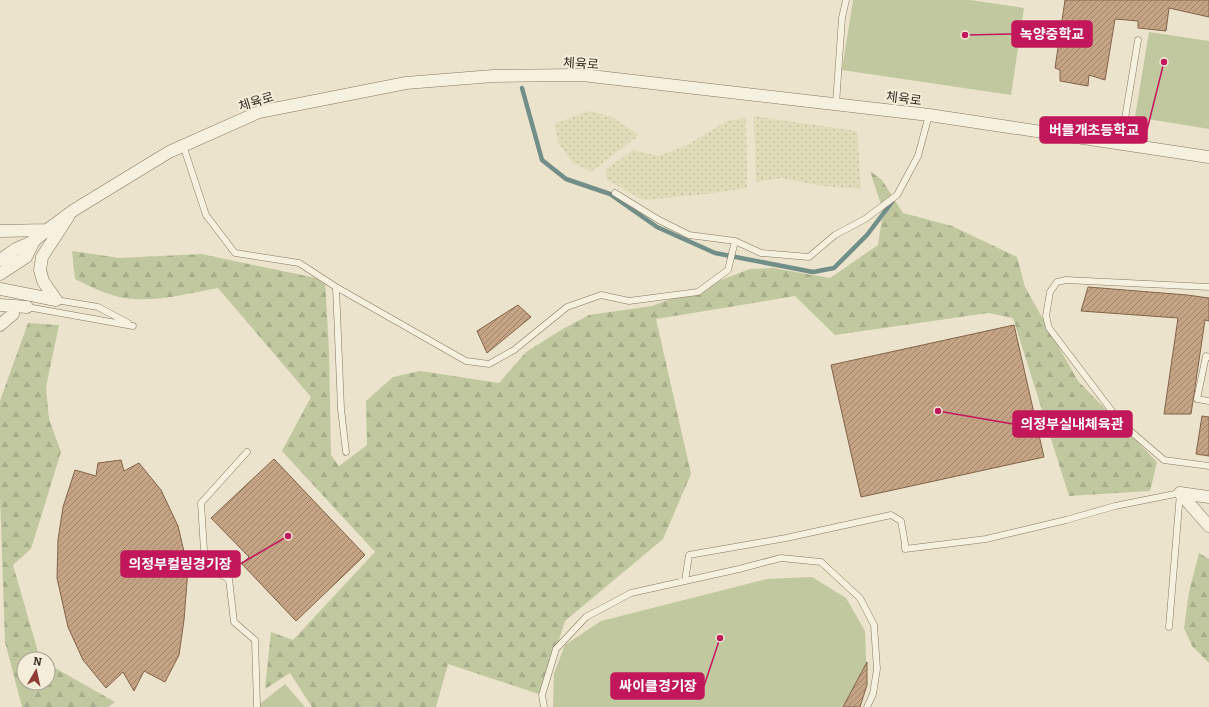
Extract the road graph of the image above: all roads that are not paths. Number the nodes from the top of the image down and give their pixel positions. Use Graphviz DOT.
graph roads {
  1 [pos="846,0"];
  2 [pos="1138,40"];
  3 [pos="836,104"];
  4 [pos="929,115"];
  5 [pos="1121,143"];
  6 [pos="184,145"];
  7 [pos="1209,156"];
  8 [pos="615,193"];
  9 [pos="74,210"];
  10 [pos="47,230"];
  11 [pos="0,231"];
  12 [pos="34,241"];
  13 [pos="734,244"];
  14 [pos="0,260"];
  15 [pos="0,274"];
  16 [pos="1209,287"];
  17 [pos="336,288"];
  18 [pos="0,289"];
  19 [pos="56,300"];
  20 [pos="0,305"];
  21 [pos="27,306"];
  22 [pos="13,314"];
  23 [pos="0,325"];
  24 [pos="1209,357"];
  25 [pos="1209,401"];
  26 [pos="247,452"];
  27 [pos="346,452"];
  28 [pos="1209,466"];
  29 [pos="1180,493"];
  30 [pos="1209,497"];
  31 [pos="1209,526"];
  32 [pos="685,581"];
  33 [pos="1169,627"];
  34 [pos="257,706"];
  35 [pos="544,707"];
  36 [pos="867,707"];
  1 -- 3 [label="lane"];
  2 -- 5 [label="lane"];
  3 -- 4 [label="street, 체육로"];
  3 -- 6 [label="street, 체육로"];
  4 -- 5 [label="street, 체육로"];
  4 -- 13 [label="lane"];
  5 -- 7 [label="street, 체육로"];
  6 -- 9 [label="street, 체육로"];
  6 -- 17 [label="lane"];
  8 -- 13 [label="lane"];
  9 -- 10 [label="street, 체육로"];
  9 -- 19 [label="street"];
  10 -- 11 [label="street"];
  10 -- 12 [label="street, 체육로"];
  12 -- 14 [label="street"];
  12 -- 15 [label="street, 체육로"];
  13 -- 17 [label="lane"];
  16 -- 28 [label="lane"];
  17 -- 27 [label="lane"];
  18 -- 19 [label="street"];
  19 -- 21 [label="lane"];
  20 -- 21 [label="street"];
  21 -- 22 [label="lane"];
  22 -- 23 [label="street"];
  24 -- 25 [label="lane"];
  26 -- 34 [label="lane"];
  29 -- 30 [label="street"];
  29 -- 31 [label="street"];
  29 -- 32 [label="lane"];
  29 -- 33 [label="lane"];
  32 -- 35 [label="lane"];
  32 -- 36 [label="lane"];
}
